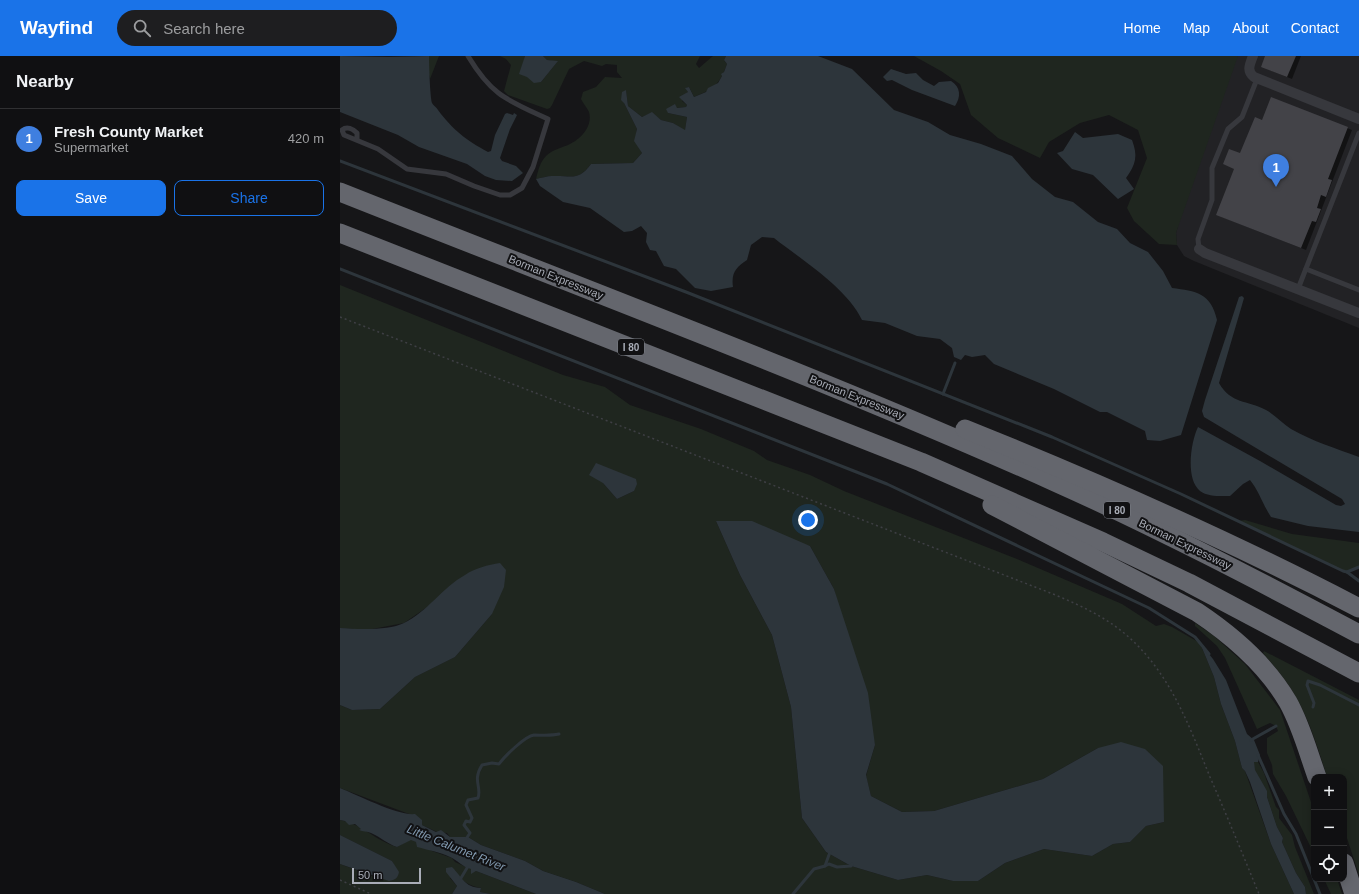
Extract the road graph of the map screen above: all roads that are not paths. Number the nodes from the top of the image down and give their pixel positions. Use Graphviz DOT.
graph roads {
  1 [pos="468,56"];
  2 [pos="1254,56"];
  3 [pos="1257,79"];
  4 [pos="1359,119"];
  5 [pos="1359,133"];
  6 [pos="357,140"];
  7 [pos="1357,146"];
  8 [pos="340,192"];
  9 [pos="340,233"];
  10 [pos="1199,249"];
  11 [pos="1306,269"];
  12 [pos="1298,289"];
  13 [pos="1359,290"];
  14 [pos="1359,313"];
  15 [pos="867,401"];
  16 [pos="921,462"];
  17 [pos="1359,608"];
  18 [pos="1359,634"];
  19 [pos="1359,672"];
  20 [pos="1315,774"];
  21 [pos="1347,872"];
  22 [pos="1354,894"];
  1 -- 6 [label="lane"];
  2 -- 3 [label="street"];
  3 -- 4 [label="street"];
  3 -- 10 [label="lane"];
  5 -- 7 [label="lane"];
  7 -- 11 [label="lane"];
  8 -- 15 [label="highway, Borman Expressway / I 80"];
  9 -- 16 [label="highway, I 80"];
  10 -- 12 [label="street"];
  11 -- 12 [label="lane"];
  11 -- 13 [label="lane"];
  12 -- 14 [label="street"];
  15 -- 17 [label="highway"];
  15 -- 18 [label="highway, Borman Expressway / I 80"];
  16 -- 19 [label="highway, I 80"];
  16 -- 20 [label="highway"];
  21 -- 22 [label="highway"];
}
